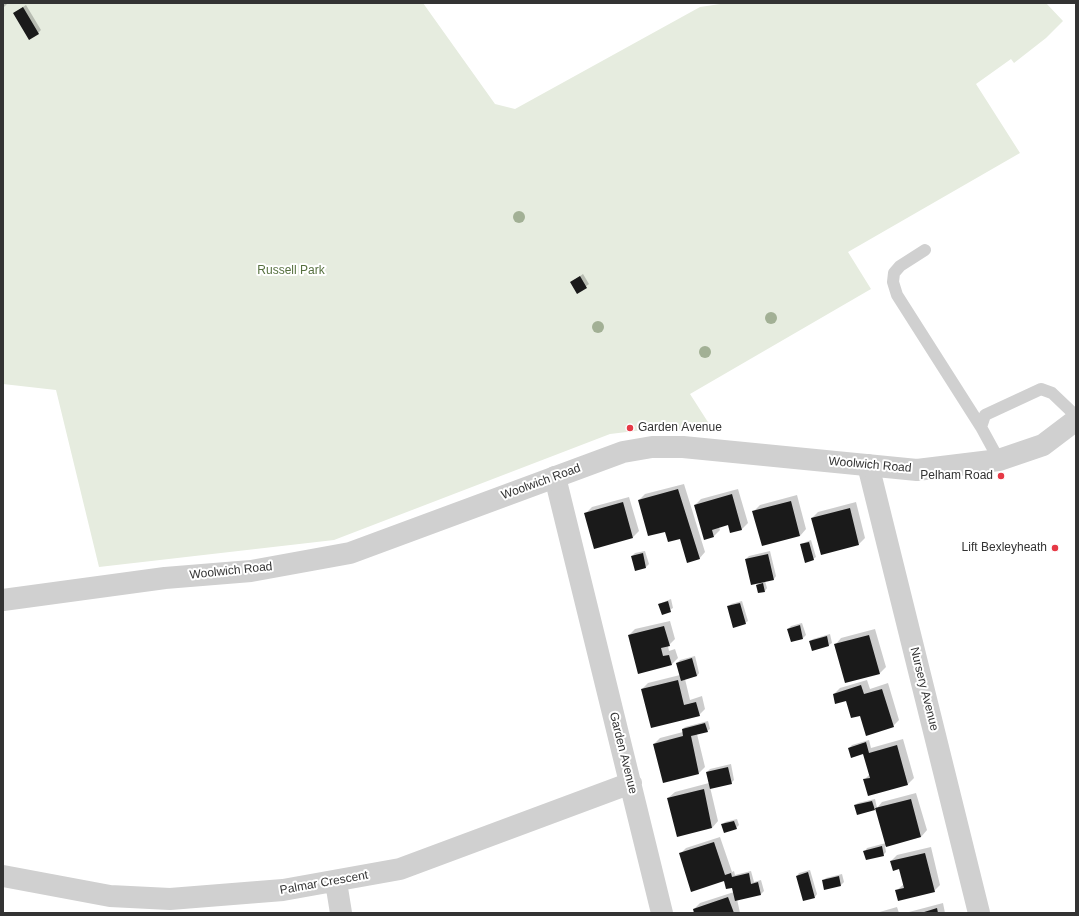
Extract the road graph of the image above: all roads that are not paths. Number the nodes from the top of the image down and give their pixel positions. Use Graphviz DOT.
graph roads {
  1 [pos="925,250"];
  2 [pos="1076,416"];
  3 [pos="1076,420"];
  4 [pos="981,427"];
  5 [pos="999,460"];
  6 [pos="868,465"];
  7 [pos="555,477"];
  8 [pos="3,600"];
  9 [pos="631,783"];
  10 [pos="3,876"];
  11 [pos="336,882"];
  12 [pos="341,913"];
  13 [pos="662,913"];
  14 [pos="979,913"];
  1 -- 4 [label="lane"];
  2 -- 4 [label="lane"];
  3 -- 5 [label="street, Woolwich Road"];
  4 -- 5 [label="lane"];
  5 -- 6 [label="street, Woolwich Road"];
  6 -- 7 [label="street, Woolwich Road"];
  6 -- 14 [label="street, Nursery Avenue"];
  7 -- 8 [label="street, Woolwich Road"];
  7 -- 9 [label="street, Garden Avenue"];
  9 -- 11 [label="street, Palmar Crescent"];
  9 -- 13 [label="street, Garden Avenue"];
  10 -- 11 [label="street, Palmar Crescent"];
  11 -- 12 [label="street"];
}
